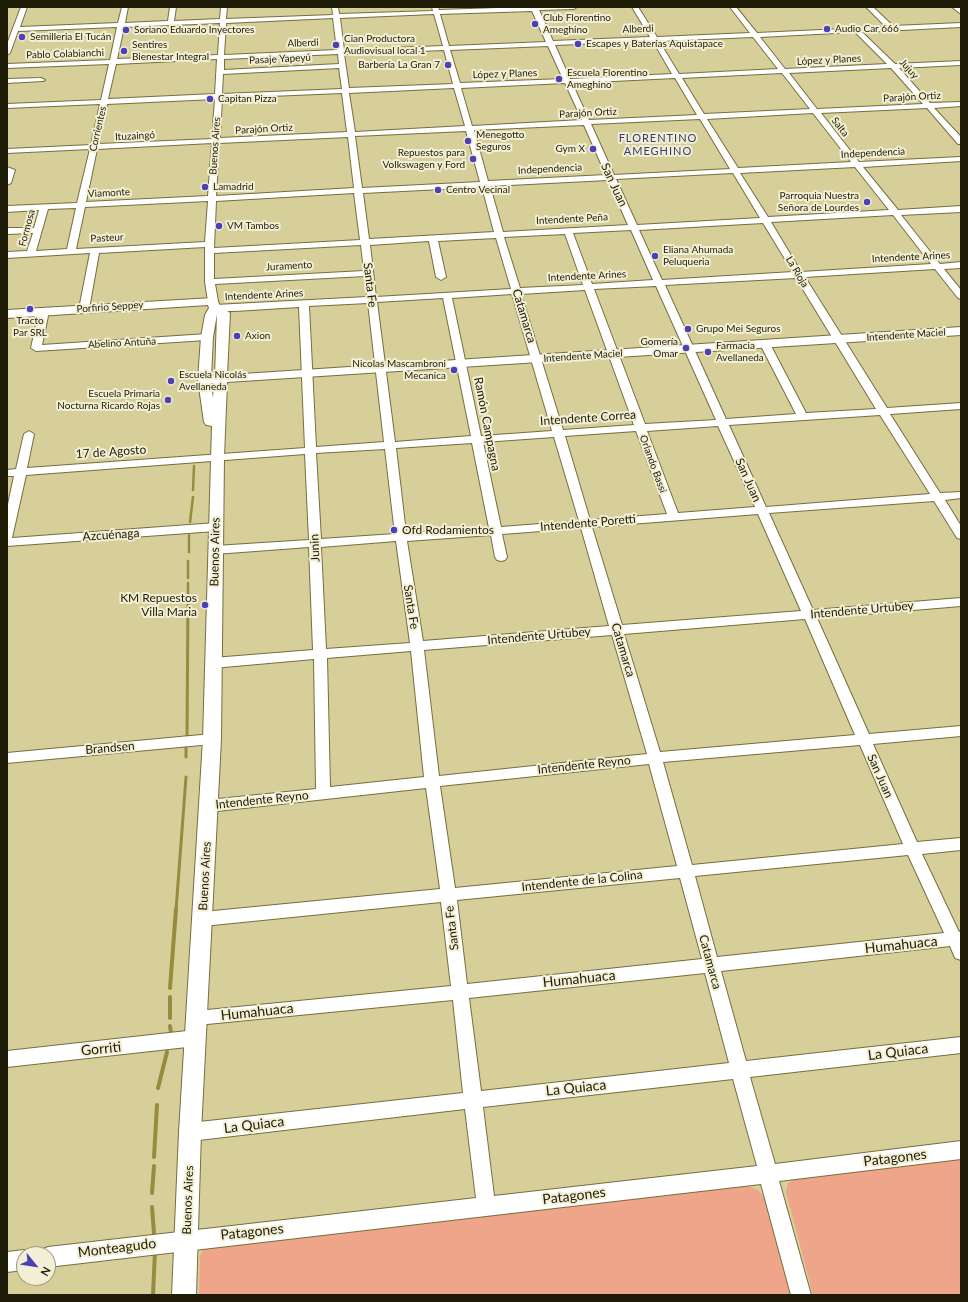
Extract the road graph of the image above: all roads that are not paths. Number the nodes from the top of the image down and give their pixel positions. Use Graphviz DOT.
graph roads {
  1 [pos="24,7"];
  2 [pos="125,7"];
  3 [pos="173,7"];
  4 [pos="224,7"];
  5 [pos="335,7"];
  6 [pos="574,7"];
  7 [pos="635,7"];
  8 [pos="733,7"];
  9 [pos="869,7"];
  10 [pos="955,7"];
  11 [pos="535,8"];
  12 [pos="435,10"];
  13 [pos="961,12"];
  14 [pos="336,16"];
  15 [pos="223,21"];
  16 [pos="171,23"];
  17 [pos="16,25"];
  18 [pos="121,25"];
  19 [pos="961,25"];
  20 [pos="891,28"];
  21 [pos="856,30"];
  22 [pos="755,35"];
  23 [pos="654,39"];
  24 [pos="550,43"];
  25 [pos="446,47"];
  26 [pos="340,52"];
  27 [pos="7,53"];
  28 [pos="221,57"];
  29 [pos="113,62"];
  30 [pos="958,64"];
  31 [pos="7,66"];
  32 [pos="342,66"];
  33 [pos="894,67"];
  34 [pos="961,69"];
  35 [pos="220,72"];
  36 [pos="784,72"];
  37 [pos="678,77"];
  38 [pos="41,80"];
  39 [pos="7,82"];
  40 [pos="568,82"];
  41 [pos="457,86"];
  42 [pos="345,91"];
  43 [pos="218,97"];
  44 [pos="104,102"];
  45 [pos="961,104"];
  46 [pos="7,106"];
  47 [pos="928,106"];
  48 [pos="815,112"];
  49 [pos="703,118"];
  50 [pos="587,123"];
  51 [pos="469,128"];
  52 [pos="951,131"];
  53 [pos="961,131"];
  54 [pos="351,135"];
  55 [pos="216,142"];
  56 [pos="961,142"];
  57 [pos="94,148"];
  58 [pos="7,152"];
  59 [pos="961,159"];
  60 [pos="857,164"];
  61 [pos="9,169"];
  62 [pos="735,171"];
  63 [pos="610,177"];
  64 [pos="7,183"];
  65 [pos="485,184"];
  66 [pos="358,191"];
  67 [pos="212,199"];
  68 [pos="80,205"];
  69 [pos="44,207"];
  70 [pos="7,209"];
  71 [pos="961,209"];
  72 [pos="894,212"];
  73 [pos="765,220"];
  74 [pos="634,227"];
  75 [pos="38,230"];
  76 [pos="7,231"];
  77 [pos="568,231"];
  78 [pos="499,234"];
  79 [pos="433,238"];
  80 [pos="364,242"];
  81 [pos="209,247"];
  82 [pos="95,250"];
  83 [pos="70,251"];
  84 [pos="31,254"];
  85 [pos="7,255"];
  86 [pos="961,265"];
  87 [pos="936,266"];
  88 [pos="368,273"];
  89 [pos="799,275"];
  90 [pos="441,277"];
  91 [pos="210,282"];
  92 [pos="659,283"];
  93 [pos="589,287"];
  94 [pos="516,291"];
  95 [pos="447,295"];
  96 [pos="961,296"];
  97 [pos="371,300"];
  98 [pos="214,304"];
  99 [pos="304,304"];
  100 [pos="84,309"];
  101 [pos="44,311"];
  102 [pos="7,314"];
  103 [pos="961,332"];
  104 [pos="207,337"];
  105 [pos="838,339"];
  106 [pos="765,344"];
  107 [pos="690,350"];
  108 [pos="613,354"];
  109 [pos="536,359"];
  110 [pos="462,364"];
  111 [pos="381,370"];
  112 [pos="307,374"];
  113 [pos="220,379"];
  114 [pos="204,380"];
  115 [pos="961,406"];
  116 [pos="883,411"];
  117 [pos="803,417"];
  118 [pos="722,422"];
  119 [pos="640,428"];
  120 [pos="29,434"];
  121 [pos="558,434"];
  122 [pos="477,439"];
  123 [pos="390,445"];
  124 [pos="311,451"];
  125 [pos="217,457"];
  126 [pos="21,472"];
  127 [pos="7,473"];
  128 [pos="961,495"];
  129 [pos="938,497"];
  130 [pos="761,510"];
  131 [pos="673,516"];
  132 [pos="585,523"];
  133 [pos="216,527"];
  134 [pos="496,531"];
  135 [pos="961,535"];
  136 [pos="7,536"];
  137 [pos="401,537"];
  138 [pos="7,542"];
  139 [pos="315,543"];
  140 [pos="216,550"];
  141 [pos="501,557"];
  142 [pos="961,602"];
  143 [pos="809,614"];
  144 [pos="617,630"];
  145 [pos="417,646"];
  146 [pos="320,654"];
  147 [pos="213,663"];
  148 [pos="961,731"];
  149 [pos="212,739"];
  150 [pos="864,740"];
  151 [pos="7,758"];
  152 [pos="655,758"];
  153 [pos="432,781"];
  154 [pos="323,793"];
  155 [pos="208,806"];
  156 [pos="961,844"];
  157 [pos="912,848"];
  158 [pos="685,870"];
  159 [pos="448,894"];
  160 [pos="203,919"];
  161 [pos="959,944"];
  162 [pos="711,964"];
  163 [pos="460,992"];
  164 [pos="197,1018"];
  165 [pos="196,1038"];
  166 [pos="961,1045"];
  167 [pos="7,1059"];
  168 [pos="740,1071"];
  169 [pos="472,1099"];
  170 [pos="190,1132"];
  171 [pos="961,1150"];
  172 [pos="768,1174"];
  173 [pos="486,1206"];
  174 [pos="186,1240"];
  175 [pos="56,1256"];
  176 [pos="184,1295"];
  177 [pos="801,1295"];
  1 -- 17 [label="street"];
  2 -- 18 [label="street, Corrientes"];
  3 -- 16 [label="street"];
  4 -- 15 [label="street, Buenos Aires"];
  5 -- 14 [label="street, Santa Fe"];
  6 -- 11 [label="street"];
  7 -- 23 [label="street, La Rioja"];
  8 -- 22 [label="street, Salta"];
  9 -- 20 [label="street"];
  10 -- 13 [label="street"];
  11 -- 12 [label="street"];
  11 -- 24 [label="street, San Juan"];
  12 -- 14 [label="street"];
  12 -- 25 [label="street, Catamarca"];
  14 -- 15 [label="street"];
  14 -- 26 [label="street, Santa Fe"];
  15 -- 16 [label="street"];
  15 -- 28 [label="street, Buenos Aires"];
  16 -- 18 [label="street"];
  17 -- 18 [label="street"];
  17 -- 27 [label="street"];
  18 -- 29 [label="street, Corrientes"];
  19 -- 20 [label="street, Alberdi"];
  20 -- 21 [label="street, Alberdi"];
  21 -- 22 [label="street, Alberdi"];
  21 -- 33 [label="street, Jujuy"];
  22 -- 23 [label="street, Alberdi"];
  22 -- 36 [label="street, Salta"];
  23 -- 24 [label="street, Alberdi"];
  23 -- 37 [label="street, La Rioja"];
  24 -- 25 [label="street, Alberdi"];
  24 -- 40 [label="street, San Juan"];
  25 -- 26 [label="street, Alberdi"];
  25 -- 41 [label="street, Catamarca"];
  26 -- 28 [label="street, Alberdi"];
  26 -- 32 [label="street, Santa Fe"];
  28 -- 29 [label="street, Pablo Colabianchi"];
  28 -- 35 [label="street, Buenos Aires"];
  29 -- 31 [label="street, Pablo Colabianchi"];
  29 -- 44 [label="street, Corrientes"];
  30 -- 33 [label="street, López y Planes"];
  30 -- 34 [label="street"];
  32 -- 35 [label="street, Pasaje Yapeyú"];
  32 -- 42 [label="street, Santa Fe"];
  33 -- 36 [label="street, López y Planes"];
  33 -- 47 [label="street, Jujuy"];
  35 -- 43 [label="street, Buenos Aires"];
  36 -- 37 [label="street, López y Planes"];
  36 -- 48 [label="street, Salta"];
  37 -- 40 [label="street, López y Planes"];
  37 -- 49 [label="street, La Rioja"];
  38 -- 39 [label="street"];
  40 -- 41 [label="street, López y Planes"];
  40 -- 50 [label="street, San Juan"];
  41 -- 42 [label="street, López y Planes"];
  41 -- 51 [label="street, Catamarca"];
  42 -- 43 [label="street, López y Planes"];
  42 -- 54 [label="street, Santa Fe"];
  43 -- 44 [label="street"];
  43 -- 55 [label="street, Buenos Aires"];
  44 -- 46 [label="street"];
  44 -- 57 [label="street, Corrientes"];
  45 -- 47 [label="street, Parajón Ortiz"];
  47 -- 48 [label="street, Parajón Ortiz"];
  47 -- 52 [label="street, Jujuy"];
  48 -- 49 [label="street, Parajón Ortiz"];
  48 -- 60 [label="street, Salta"];
  49 -- 50 [label="street, Parajón Ortiz"];
  49 -- 62 [label="street, La Rioja"];
  50 -- 51 [label="street, Parajón Ortiz"];
  50 -- 63 [label="street, San Juan"];
  51 -- 54 [label="street, Parajón Ortiz"];
  51 -- 65 [label="street, Catamarca"];
  52 -- 53 [label="street"];
  52 -- 56 [label="street, Jujuy"];
  54 -- 55 [label="street, Parajón Ortiz"];
  54 -- 66 [label="street, Santa Fe"];
  55 -- 57 [label="street, Ituzaingó"];
  55 -- 67 [label="street, Buenos Aires"];
  57 -- 58 [label="street, Ituzaingó"];
  57 -- 68 [label="street, Corrientes"];
  59 -- 60 [label="street, Independencia"];
  60 -- 62 [label="street, Independencia"];
  60 -- 72 [label="street, Salta"];
  61 -- 64 [label="street"];
  62 -- 63 [label="street, Independencia"];
  62 -- 73 [label="street, La Rioja"];
  63 -- 65 [label="street, Independencia"];
  63 -- 74 [label="street, San Juan"];
  65 -- 66 [label="street, Independencia"];
  65 -- 78 [label="street, Catamarca"];
  66 -- 67 [label="street, Independencia"];
  66 -- 80 [label="street, Santa Fe"];
  67 -- 68 [label="street, Viamonte"];
  67 -- 81 [label="street, Buenos Aires"];
  68 -- 69 [label="street, Viamonte"];
  68 -- 83 [label="street, Corrientes"];
  69 -- 70 [label="street, Viamonte"];
  69 -- 75 [label="street, Formosa"];
  71 -- 72 [label="street, Intendente Peña"];
  72 -- 73 [label="street, Intendente Peña"];
  72 -- 87 [label="street, Salta"];
  73 -- 74 [label="street, Intendente Peña"];
  73 -- 89 [label="street, La Rioja"];
  74 -- 77 [label="street, Intendente Peña"];
  74 -- 92 [label="street, San Juan"];
  75 -- 76 [label="street"];
  75 -- 84 [label="street, Formosa"];
  77 -- 78 [label="street, Intendente Peña"];
  77 -- 93 [label="street, Orlando Bassi"];
  78 -- 79 [label="street, Intendente Peña"];
  78 -- 94 [label="street, Catamarca"];
  79 -- 80 [label="street, Intendente Peña"];
  79 -- 90 [label="street"];
  80 -- 81 [label="street, Intendente Peña"];
  80 -- 88 [label="street, Santa Fe"];
  81 -- 82 [label="street, Pasteur"];
  81 -- 91 [label="street, Buenos Aires"];
  82 -- 83 [label="street, Pasteur"];
  82 -- 100 [label="street"];
  83 -- 84 [label="street, Pasteur"];
  84 -- 85 [label="street, Pasteur"];
  86 -- 87 [label="street, Intendente Arines"];
  87 -- 89 [label="street, Intendente Arines"];
  87 -- 96 [label="street, Salta"];
  88 -- 91 [label="street, Juramento"];
  88 -- 97 [label="street, Santa Fe"];
  89 -- 92 [label="street, Intendente Arines"];
  89 -- 105 [label="street, La Rioja"];
  91 -- 98 [label="street, Buenos Aires"];
  92 -- 93 [label="street, Intendente Arines"];
  92 -- 107 [label="street, San Juan"];
  93 -- 94 [label="street, Intendente Arines"];
  93 -- 108 [label="street, Orlando Bassi"];
  94 -- 95 [label="street, Intendente Arines"];
  94 -- 109 [label="street, Catamarca"];
  95 -- 97 [label="street, Intendente Arines"];
  95 -- 110 [label="street, Ramón Campagna"];
  97 -- 99 [label="street, Intendente Arines"];
  97 -- 111 [label="street, Santa Fe"];
  98 -- 99 [label="street, Intendente Arines"];
  98 -- 100 [label="main road, Porfirio Seppey"];
  98 -- 104 [label="main road, Buenos Aires"];
  98 -- 113 [label="main road, Buenos Aires"];
  99 -- 112 [label="street, Junin"];
  100 -- 101 [label="main road, Porfirio Seppey"];
  101 -- 102 [label="main road, Porfirio Seppey"];
  101 -- 104 [label="street, Abelino Antuña"];
  103 -- 105 [label="main road, Intendente Maciel"];
  104 -- 114 [label="main road, Buenos Aires"];
  105 -- 106 [label="main road, Intendente Maciel"];
  105 -- 116 [label="street, La Rioja"];
  106 -- 107 [label="main road, Intendente Maciel"];
  106 -- 117 [label="street"];
  107 -- 108 [label="main road, Intendente Maciel"];
  107 -- 118 [label="street, San Juan"];
  108 -- 109 [label="main road, Intendente Maciel"];
  108 -- 119 [label="street, Orlando Bassi"];
  109 -- 110 [label="main road, Intendente Maciel"];
  109 -- 121 [label="street, Catamarca"];
  110 -- 111 [label="main road, Intendente Maciel"];
  110 -- 122 [label="street, Ramón Campagna"];
  111 -- 112 [label="main road, Intendente Maciel"];
  111 -- 123 [label="street, Santa Fe"];
  112 -- 113 [label="main road, Intendente Maciel"];
  112 -- 124 [label="street, Junin"];
  113 -- 114 [label="main road, Intendente Maciel"];
  113 -- 125 [label="main road, Buenos Aires"];
  114 -- 125 [label="main road, Buenos Aires"];
  115 -- 116 [label="street, Intendente Correa"];
  116 -- 117 [label="street, Intendente Correa"];
  116 -- 129 [label="street, La Rioja"];
  117 -- 118 [label="street, Intendente Correa"];
  118 -- 119 [label="street, Intendente Correa"];
  118 -- 130 [label="street, San Juan"];
  119 -- 121 [label="street, Intendente Correa"];
  119 -- 131 [label="street, Orlando Bassi"];
  120 -- 126 [label="street"];
  121 -- 122 [label="street, Intendente Correa"];
  121 -- 132 [label="street, Catamarca"];
  122 -- 123 [label="street, Intendente Correa"];
  122 -- 134 [label="street, Ramón Campagna"];
  123 -- 124 [label="street, Intendente Correa"];
  123 -- 137 [label="street, Santa Fe"];
  124 -- 125 [label="street, Intendente Correa"];
  124 -- 139 [label="street, Junin"];
  125 -- 126 [label="street, 17 de Agosto"];
  125 -- 133 [label="main road, Buenos Aires"];
  126 -- 127 [label="street, 17 de Agosto"];
  126 -- 136 [label="street"];
  128 -- 129 [label="street, Intendente Poretti"];
  129 -- 130 [label="street, Intendente Poretti"];
  129 -- 135 [label="street, La Rioja"];
  130 -- 131 [label="street, Intendente Poretti"];
  130 -- 143 [label="street, San Juan"];
  131 -- 132 [label="street, Intendente Poretti"];
  132 -- 134 [label="street, Intendente Poretti"];
  132 -- 144 [label="street, Catamarca"];
  133 -- 138 [label="street, Azcuénaga"];
  133 -- 140 [label="main road, Buenos Aires"];
  134 -- 137 [label="street, Intendente Poretti"];
  134 -- 141 [label="street, Ramón Campagna"];
  137 -- 139 [label="street, Intendente Poretti"];
  137 -- 145 [label="street, Santa Fe"];
  139 -- 140 [label="street, Intendente Poretti"];
  139 -- 146 [label="street, Junin"];
  140 -- 147 [label="main road, Buenos Aires"];
  142 -- 143 [label="street, Intendente Urtubey"];
  143 -- 144 [label="street, Intendente Urtubey"];
  143 -- 150 [label="street, San Juan"];
  144 -- 145 [label="street, Intendente Urtubey"];
  144 -- 152 [label="street, Catamarca"];
  145 -- 146 [label="street, Intendente Urtubey"];
  145 -- 153 [label="street, Santa Fe"];
  146 -- 147 [label="street, Intendente Urtubey"];
  146 -- 154 [label="street, Junin"];
  147 -- 149 [label="main road, Buenos Aires"];
  148 -- 150 [label="street, Intendente Reyno"];
  149 -- 151 [label="street, Brandsen"];
  149 -- 155 [label="main road, Buenos Aires"];
  150 -- 152 [label="street, Intendente Reyno"];
  150 -- 157 [label="street, San Juan"];
  152 -- 153 [label="street, Intendente Reyno"];
  152 -- 158 [label="street, Catamarca"];
  153 -- 154 [label="street, Intendente Reyno"];
  153 -- 159 [label="street, Santa Fe"];
  154 -- 155 [label="street, Intendente Reyno"];
  155 -- 160 [label="main road, Buenos Aires"];
  156 -- 157 [label="street, Intendente de la Colina"];
  157 -- 158 [label="street, Intendente de la Colina"];
  157 -- 161 [label="street, San Juan"];
  158 -- 159 [label="street, Intendente de la Colina"];
  158 -- 162 [label="street, Catamarca"];
  159 -- 160 [label="street, Intendente de la Colina"];
  159 -- 163 [label="street, Santa Fe"];
  160 -- 164 [label="main road, Buenos Aires"];
  161 -- 162 [label="street, Humahuaca"];
  162 -- 163 [label="street, Humahuaca"];
  162 -- 168 [label="street, Catamarca"];
  163 -- 164 [label="street, Humahuaca"];
  163 -- 169 [label="street, Santa Fe"];
  164 -- 165 [label="main road, Buenos Aires"];
  165 -- 167 [label="street, Gorriti"];
  165 -- 170 [label="main road, Buenos Aires"];
  166 -- 168 [label="street, La Quiaca"];
  168 -- 169 [label="street, La Quiaca"];
  168 -- 172 [label="street, Catamarca"];
  169 -- 170 [label="street, La Quiaca"];
  169 -- 173 [label="street, Santa Fe"];
  170 -- 174 [label="main road, Buenos Aires"];
  171 -- 172 [label="street, Patagones"];
  172 -- 173 [label="street, Patagones"];
  172 -- 177 [label="street, Catamarca"];
  173 -- 174 [label="street, Patagones"];
  174 -- 175 [label="street, Monteagudo"];
  174 -- 176 [label="main road, Buenos Aires"];
}
